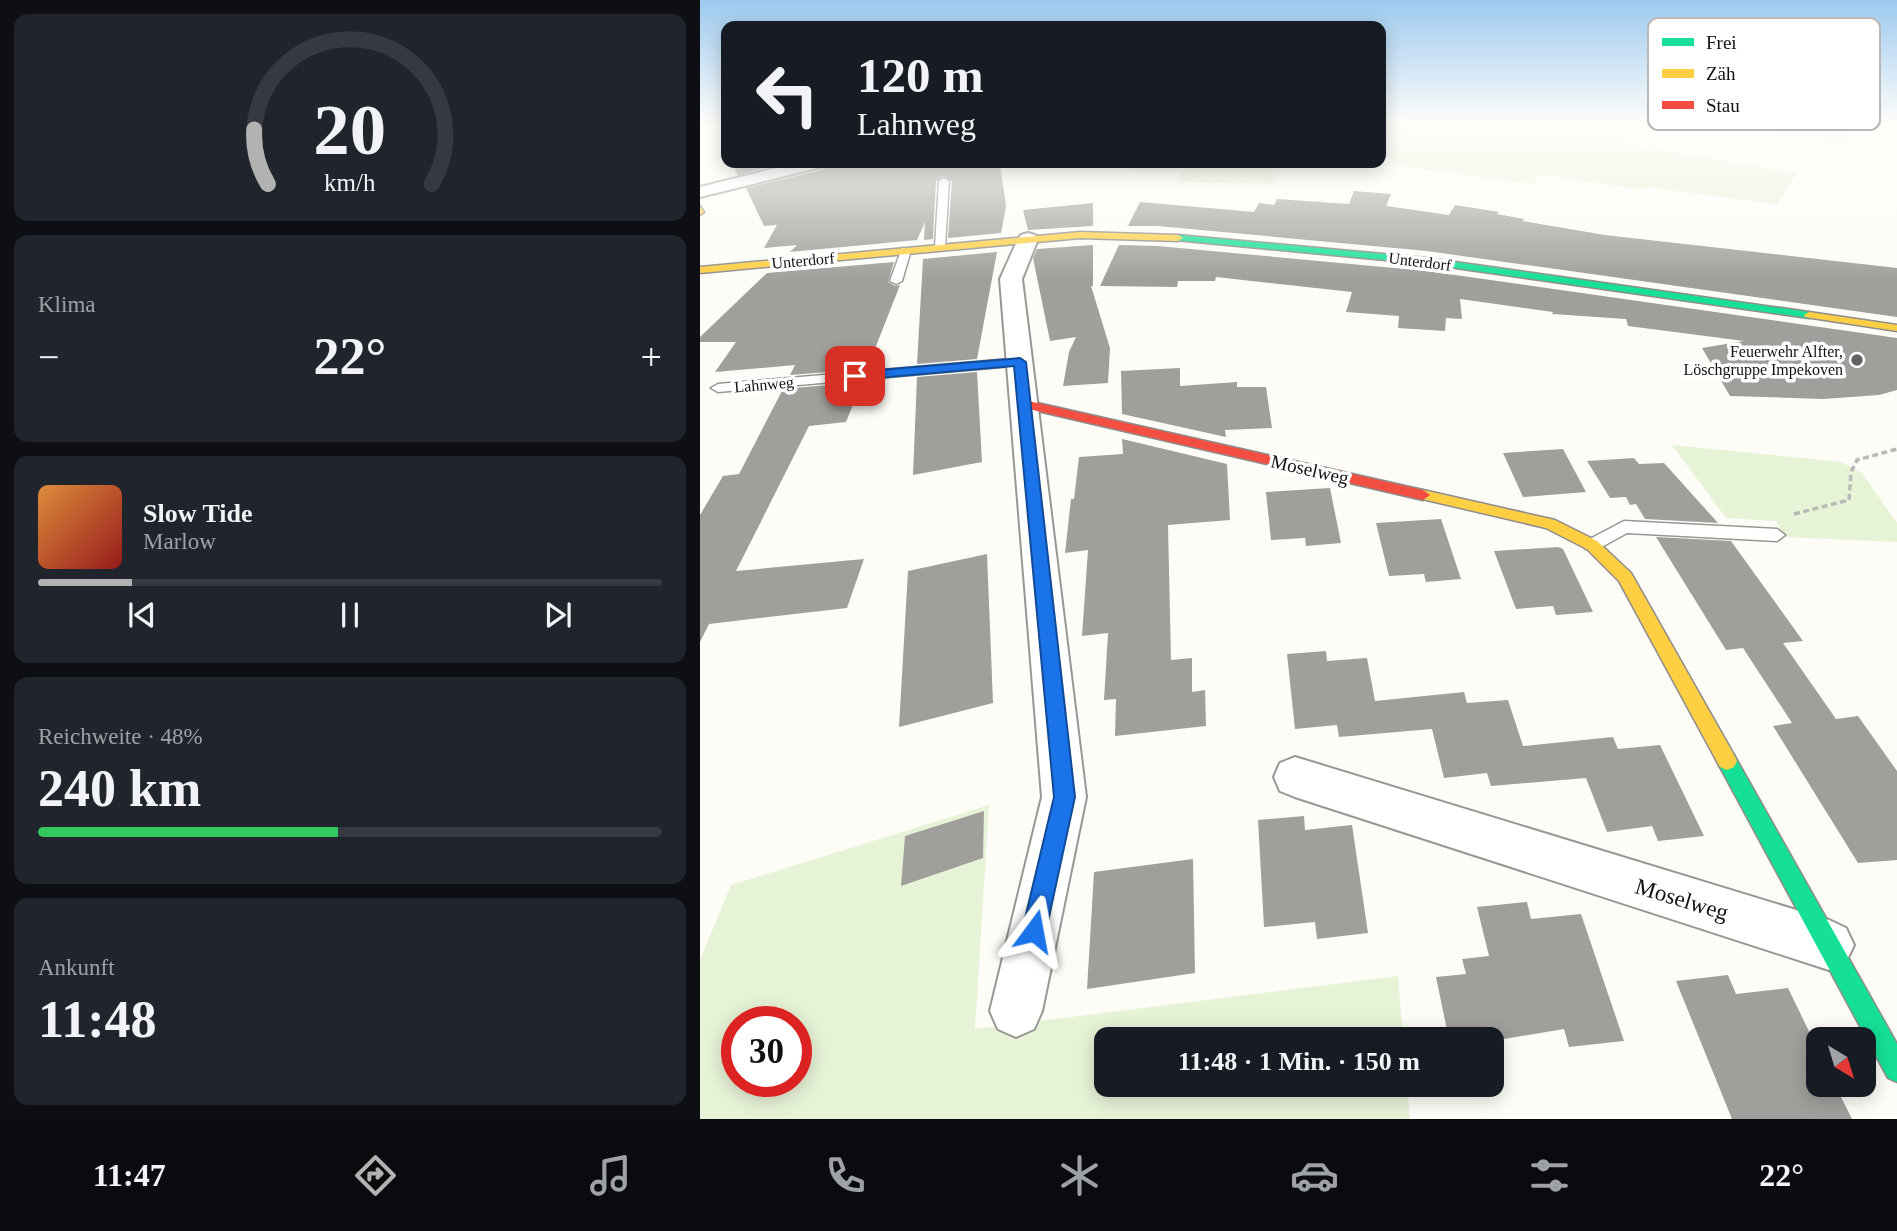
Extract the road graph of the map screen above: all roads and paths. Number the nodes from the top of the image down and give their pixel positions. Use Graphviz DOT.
graph roads {
  1 [pos="763,176"];
  2 [pos="944,181"];
  3 [pos="700,192"];
  4 [pos="1028,239"];
  5 [pos="940,247"];
  6 [pos="906,250"];
  7 [pos="700,270"];
  8 [pos="896,281"];
  9 [pos="1897,328"];
  10 [pos="1020,362"];
  11 [pos="718,388"];
  12 [pos="1024,404"];
  13 [pos="1897,449"];
  14 [pos="1777,535"];
  15 [pos="1592,545"];
  16 [pos="1296,777"];
  17 [pos="1829,945"];
  18 [pos="1016,1011"];
  19 [pos="1897,1069"];
  1 -- 3 [label="street"];
  2 -- 5 [label="lane"];
  4 -- 5 [label="street, Unterdorf"];
  4 -- 9 [label="street, Unterdorf"];
  4 -- 10 [label="street"];
  5 -- 6 [label="street, Unterdorf"];
  6 -- 7 [label="street, Unterdorf"];
  6 -- 8 [label="lane"];
  10 -- 11 [label="lane, Lahnweg"];
  10 -- 12 [label="street"];
  12 -- 15 [label="street, Moselweg"];
  12 -- 18 [label="street"];
  13 -- 14 [label="path"];
  14 -- 15 [label="lane"];
  15 -- 17 [label="street, Moselweg"];
  16 -- 17 [label="street, Moselweg"];
  17 -- 19 [label="street, Moselweg"];
}
